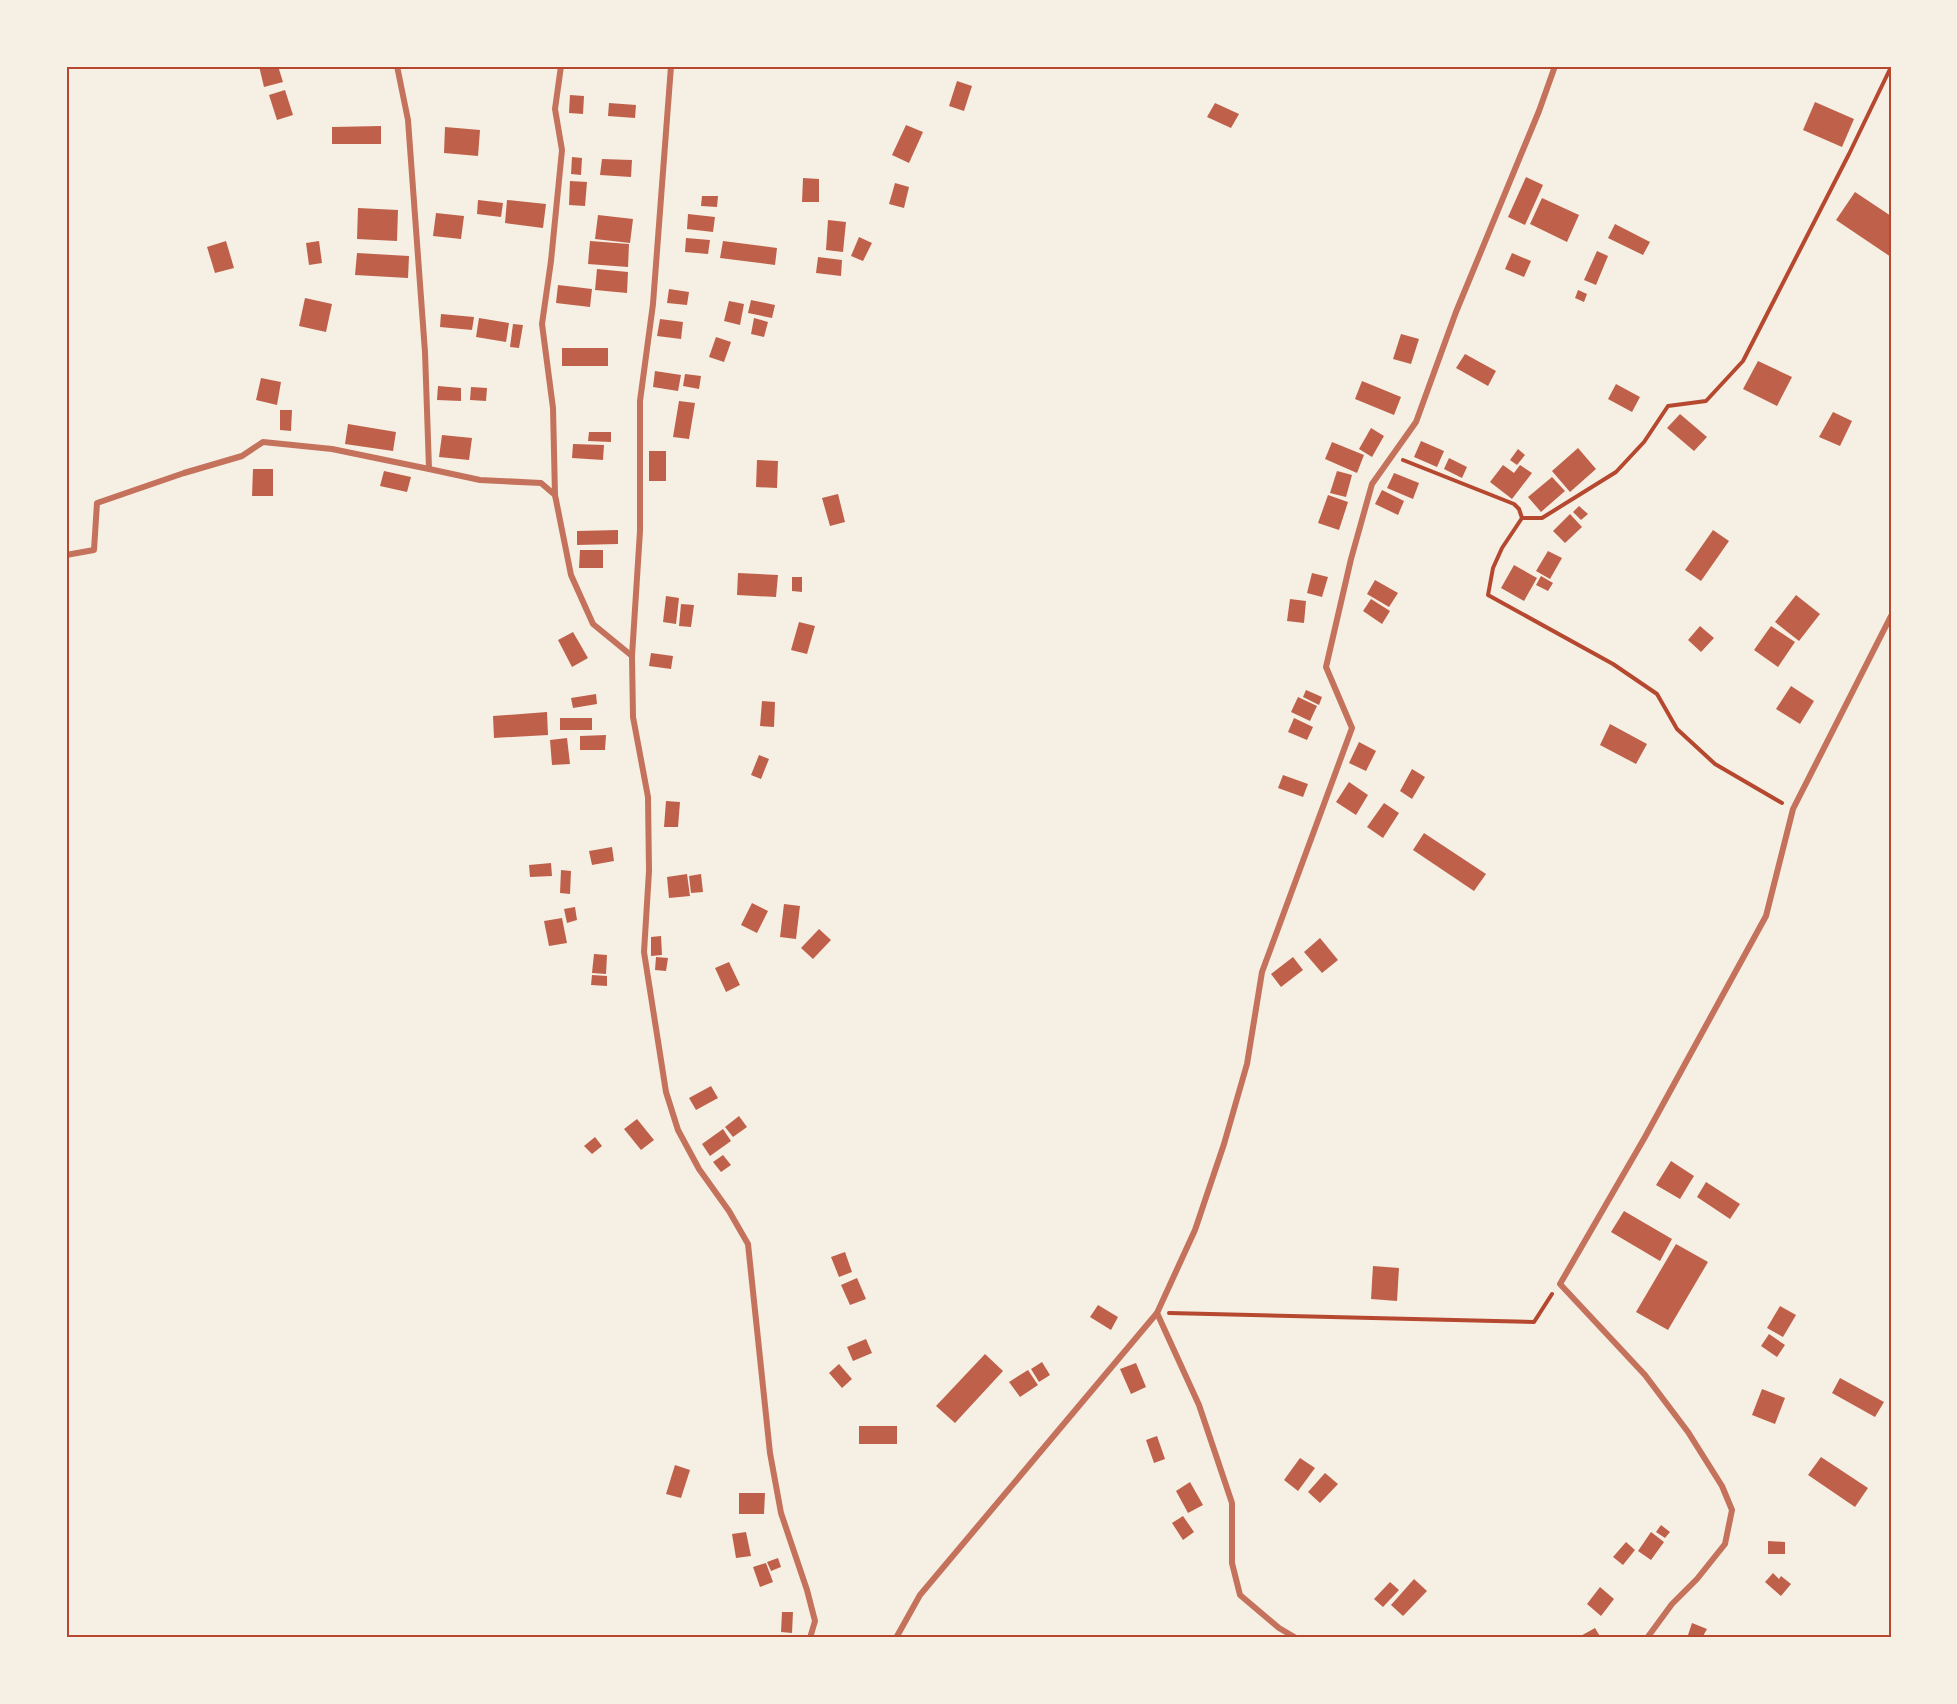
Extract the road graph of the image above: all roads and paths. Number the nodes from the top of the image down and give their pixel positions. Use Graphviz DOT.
graph roads {
  1 [pos="397,66"];
  2 [pos="561,66"];
  3 [pos="671,66"];
  4 [pos="1555,66"];
  5 [pos="1891,67"];
  6 [pos="1391,455"];
  7 [pos="429,469"];
  8 [pos="555,495"];
  9 [pos="1522,518"];
  10 [pos="66,555"];
  11 [pos="1891,616"];
  12 [pos="632,656"];
  13 [pos="1793,809"];
  14 [pos="1560,1284"];
  15 [pos="1156,1313"];
  16 [pos="810,1638"];
  17 [pos="896,1638"];
  18 [pos="1296,1638"];
  19 [pos="1647,1638"];
  1 -- 7 [label="street"];
  2 -- 8 [label="street"];
  3 -- 12 [label="street"];
  4 -- 6 [label="street"];
  5 -- 9 [label="path"];
  6 -- 9 [label="path"];
  6 -- 15 [label="street"];
  7 -- 8 [label="street"];
  7 -- 10 [label="street"];
  8 -- 12 [label="street"];
  9 -- 13 [label="path"];
  11 -- 13 [label="street"];
  12 -- 16 [label="street"];
  13 -- 14 [label="street"];
  14 -- 15 [label="path"];
  14 -- 19 [label="street"];
  15 -- 17 [label="street"];
  15 -- 18 [label="street"];
}
